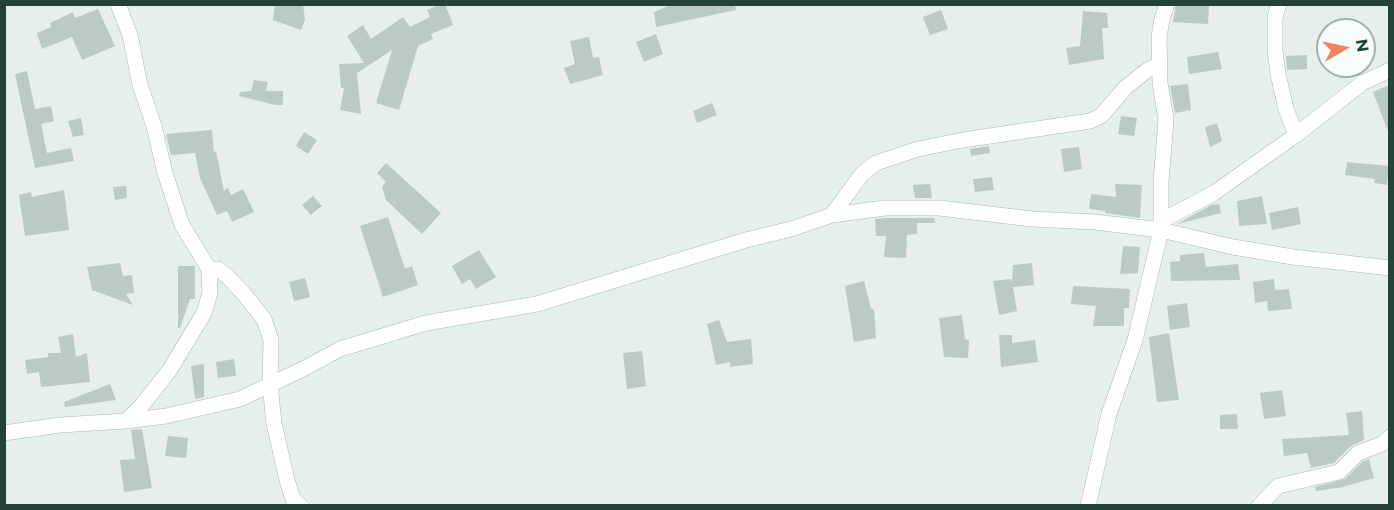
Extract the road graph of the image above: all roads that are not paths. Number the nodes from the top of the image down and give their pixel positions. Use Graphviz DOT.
graph roads {
  1 [pos="118,4"];
  2 [pos="1167,4"];
  3 [pos="1279,4"];
  4 [pos="1159,64"];
  5 [pos="1389,70"];
  6 [pos="1296,135"];
  7 [pos="832,215"];
  8 [pos="1161,225"];
  9 [pos="1389,268"];
  10 [pos="208,269"];
  11 [pos="270,385"];
  12 [pos="126,421"];
  13 [pos="4,433"];
  14 [pos="1389,437"];
  15 [pos="301,506"];
  16 [pos="1088,506"];
  17 [pos="1258,506"];
  1 -- 10 [label="street"];
  2 -- 4 [label="street"];
  3 -- 6 [label="street"];
  4 -- 7 [label="street"];
  4 -- 8 [label="street"];
  5 -- 6 [label="street"];
  6 -- 8 [label="street"];
  7 -- 8 [label="street"];
  7 -- 11 [label="street"];
  8 -- 9 [label="street"];
  8 -- 16 [label="street"];
  10 -- 11 [label="street"];
  10 -- 12 [label="street"];
  11 -- 12 [label="street"];
  11 -- 15 [label="street"];
  12 -- 13 [label="street"];
  14 -- 17 [label="street"];
}
